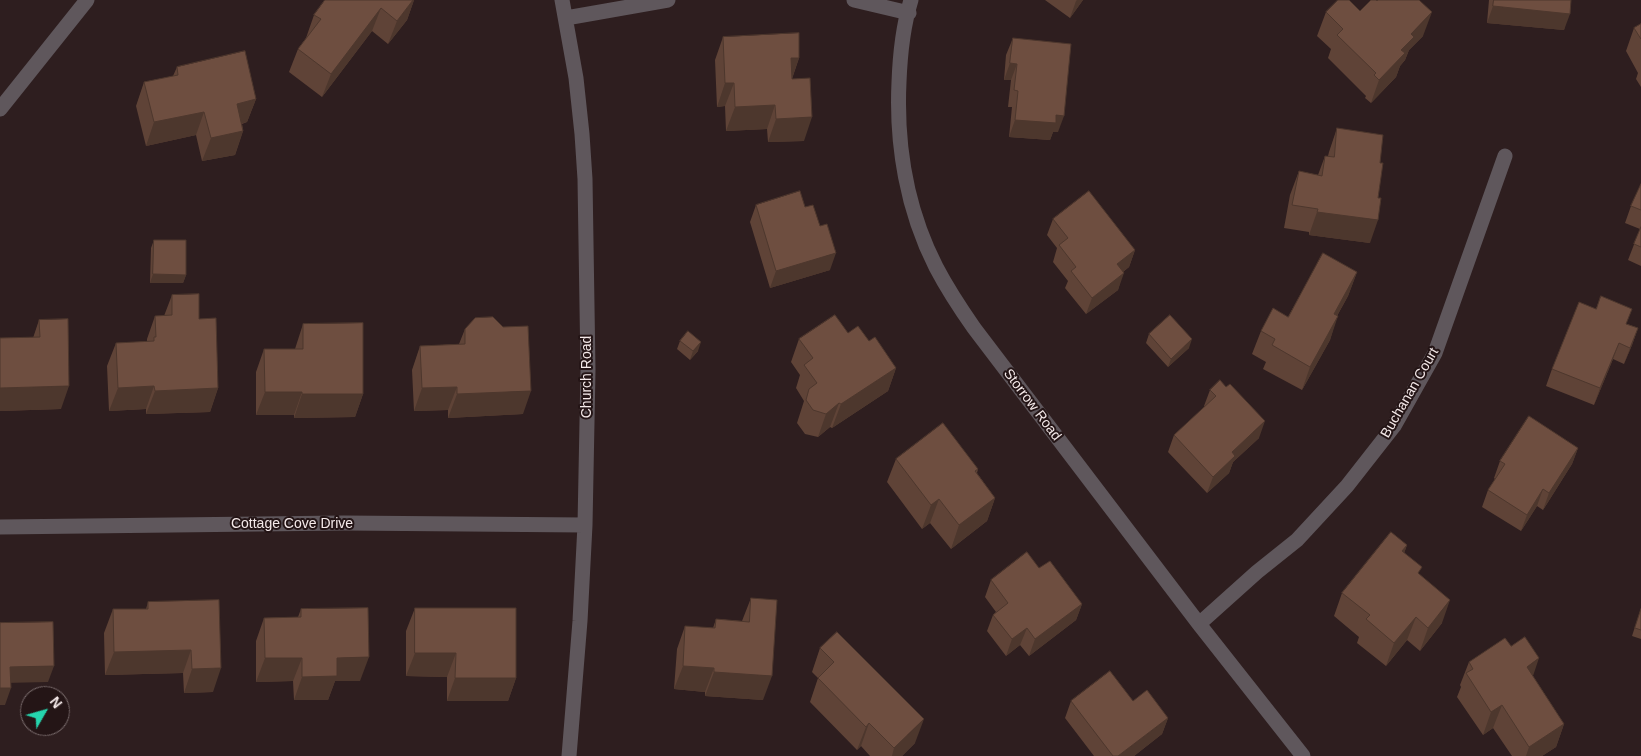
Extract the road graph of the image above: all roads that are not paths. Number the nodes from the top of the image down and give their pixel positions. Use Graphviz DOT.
graph roads {
  1 [pos="87,0"];
  2 [pos="562,0"];
  3 [pos="668,0"];
  4 [pos="854,0"];
  5 [pos="910,6"];
  6 [pos="566,18"];
  7 [pos="0,109"];
  8 [pos="1505,156"];
  9 [pos="585,525"];
  10 [pos="0,527"];
  11 [pos="1199,624"];
  12 [pos="569,756"];
  13 [pos="1303,756"];
  1 -- 7 [label="street"];
  2 -- 6 [label="street, Church Road"];
  3 -- 6 [label="street"];
  4 -- 5 [label="street"];
  5 -- 11 [label="street, Storrow Road"];
  6 -- 9 [label="street, Church Road"];
  8 -- 11 [label="street, Buchanan Court"];
  9 -- 10 [label="street, Cottage Cove Drive"];
  9 -- 12 [label="street, Church Road"];
  11 -- 13 [label="street, Storrow Road"];
}
